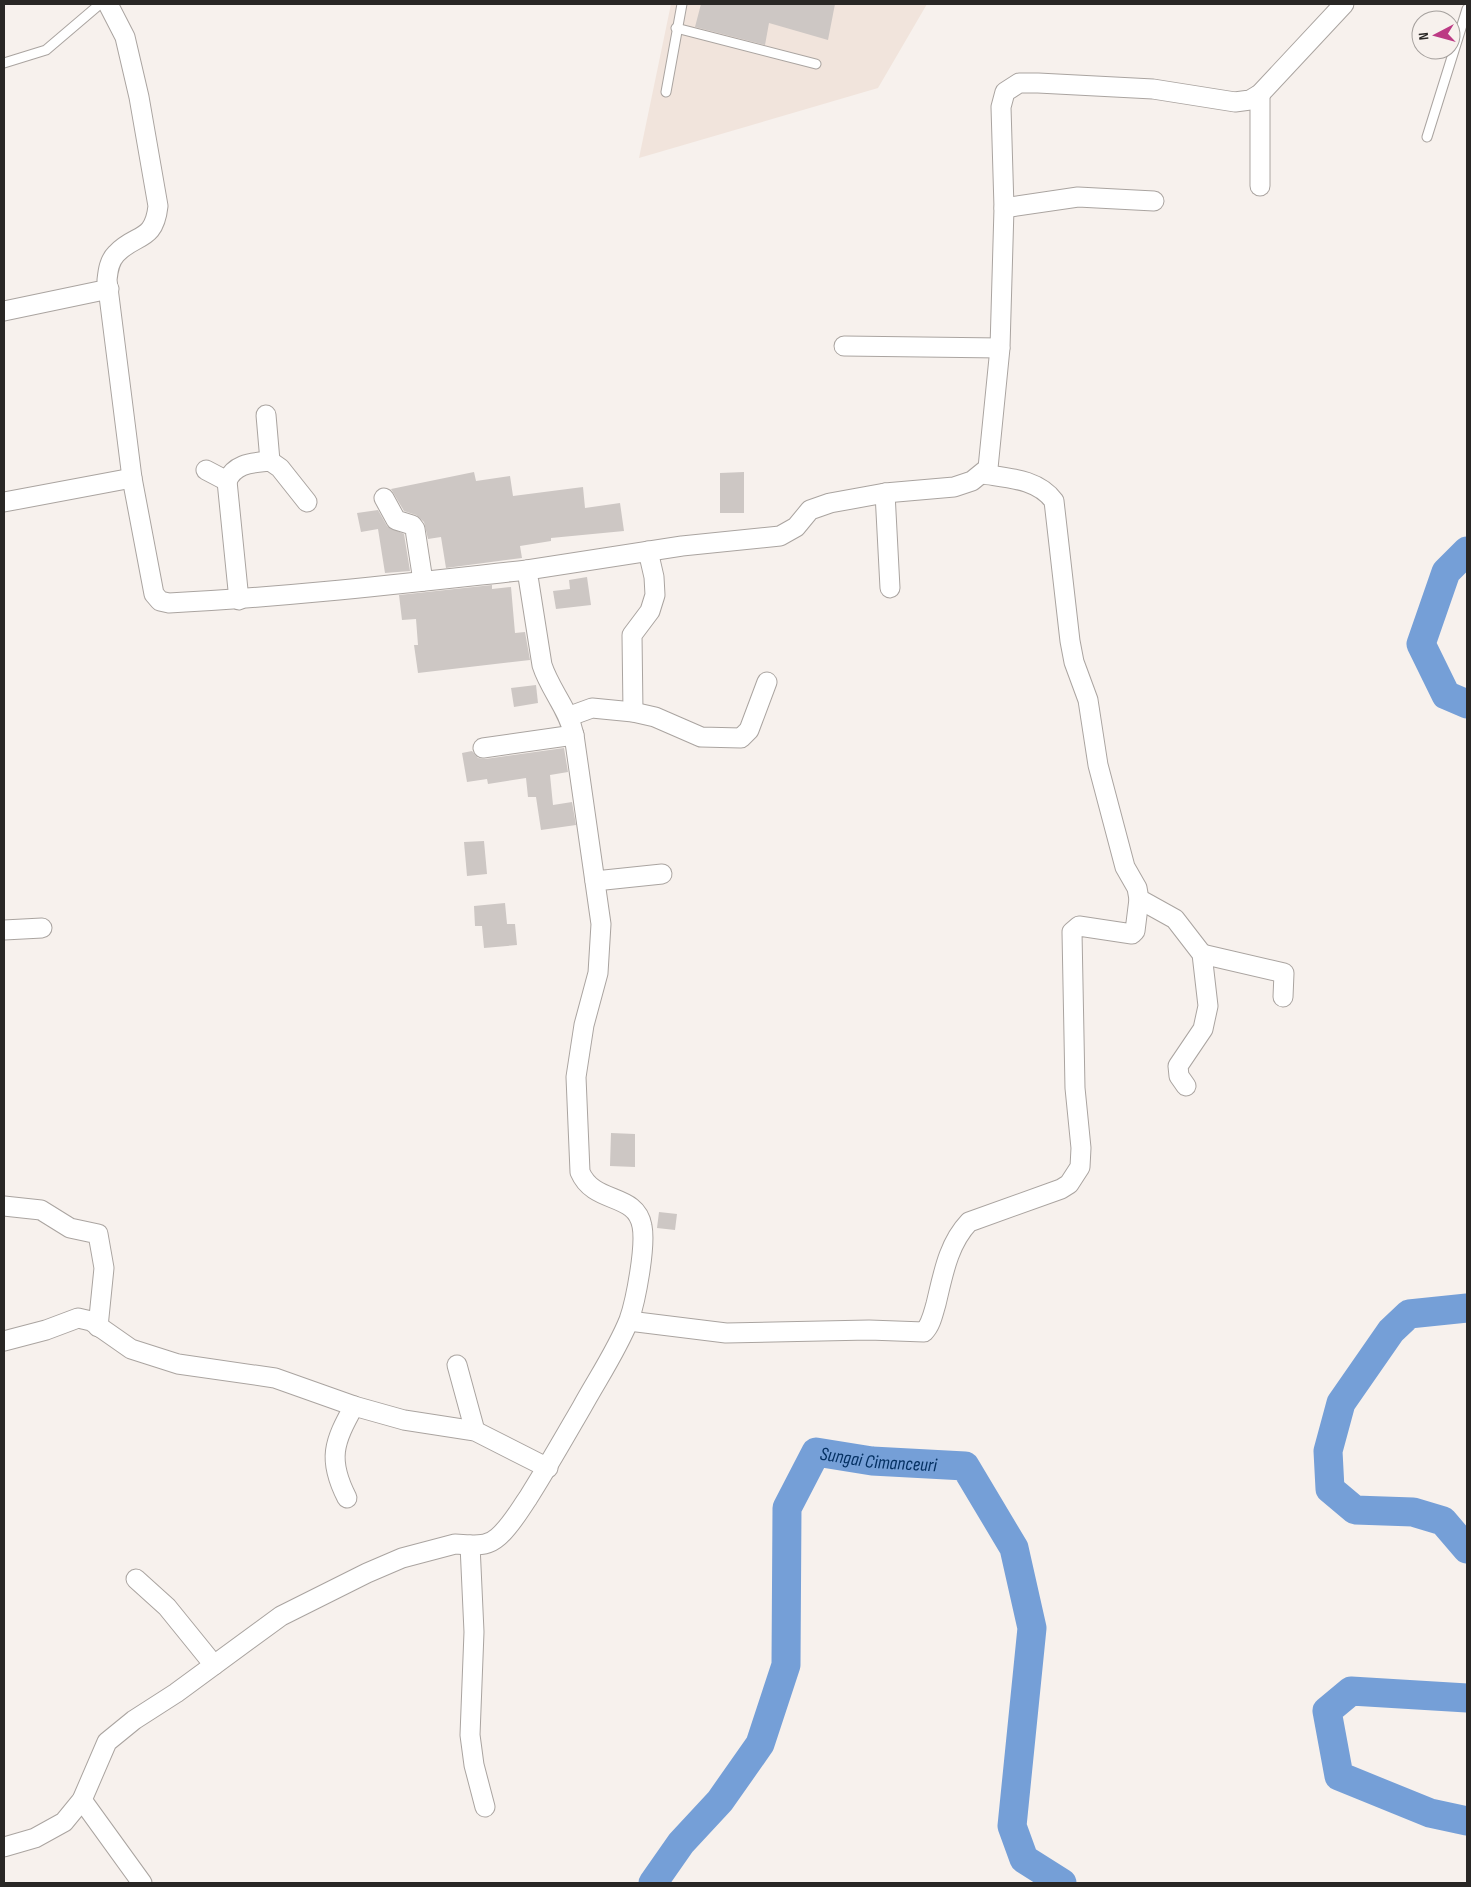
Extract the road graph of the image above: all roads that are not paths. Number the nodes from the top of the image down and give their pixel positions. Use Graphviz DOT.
graph roads {
  1 [pos="100,4"];
  2 [pos="108,4"];
  3 [pos="682,4"];
  4 [pos="1344,4"];
  5 [pos="1467,9"];
  6 [pos="676,28"];
  7 [pos="4,63"];
  8 [pos="816,64"];
  9 [pos="666,92"];
  10 [pos="1260,94"];
  11 [pos="1427,137"];
  12 [pos="1260,186"];
  13 [pos="1154,201"];
  14 [pos="1004,208"];
  15 [pos="108,289"];
  16 [pos="4,311"];
  17 [pos="844,346"];
  18 [pos="1000,348"];
  19 [pos="266,415"];
  20 [pos="270,460"];
  21 [pos="206,470"];
  22 [pos="983,474"];
  23 [pos="132,478"];
  24 [pos="227,481"];
  25 [pos="885,493"];
  26 [pos="384,498"];
  27 [pos="4,502"];
  28 [pos="307,502"];
  29 [pos="648,552"];
  30 [pos="526,570"];
  31 [pos="424,581"];
  32 [pos="890,588"];
  33 [pos="239,600"];
  34 [pos="768,682"];
  35 [pos="633,712"];
  36 [pos="570,716"];
  37 [pos="574,735"];
  38 [pos="483,748"];
  39 [pos="662,874"];
  40 [pos="595,880"];
  41 [pos="1139,899"];
  42 [pos="42,928"];
  43 [pos="4,930"];
  44 [pos="1202,954"];
  45 [pos="1283,997"];
  46 [pos="1186,1086"];
  47 [pos="4,1206"];
  48 [pos="628,1321"];
  49 [pos="98,1327"];
  50 [pos="4,1340"];
  51 [pos="457,1365"];
  52 [pos="354,1406"];
  53 [pos="475,1431"];
  54 [pos="548,1468"];
  55 [pos="347,1498"];
  56 [pos="470,1545"];
  57 [pos="136,1579"];
  58 [pos="214,1665"];
  59 [pos="82,1800"];
  60 [pos="485,1807"];
  61 [pos="4,1847"];
  62 [pos="142,1883"];
  1 -- 7 [label="lane"];
  2 -- 15 [label="street"];
  3 -- 6 [label="lane"];
  4 -- 10 [label="street"];
  5 -- 11 [label="lane"];
  6 -- 8 [label="lane"];
  6 -- 9 [label="lane"];
  10 -- 12 [label="street"];
  10 -- 14 [label="street"];
  13 -- 14 [label="street"];
  14 -- 18 [label="street"];
  15 -- 16 [label="street"];
  15 -- 23 [label="street"];
  17 -- 18 [label="street"];
  18 -- 22 [label="street"];
  19 -- 20 [label="street"];
  20 -- 24 [label="street"];
  20 -- 28 [label="street"];
  21 -- 24 [label="street"];
  22 -- 25 [label="street"];
  22 -- 41 [label="street"];
  23 -- 27 [label="street"];
  23 -- 33 [label="street"];
  24 -- 33 [label="street"];
  25 -- 29 [label="street"];
  25 -- 32 [label="street"];
  26 -- 31 [label="street"];
  29 -- 30 [label="street"];
  29 -- 35 [label="street"];
  30 -- 31 [label="street"];
  30 -- 36 [label="street"];
  31 -- 33 [label="street"];
  34 -- 35 [label="street"];
  35 -- 36 [label="street"];
  36 -- 37 [label="street"];
  37 -- 38 [label="street"];
  37 -- 40 [label="street"];
  39 -- 40 [label="street"];
  40 -- 48 [label="street"];
  41 -- 44 [label="street"];
  41 -- 48 [label="street"];
  42 -- 43 [label="street"];
  44 -- 45 [label="street"];
  44 -- 46 [label="street"];
  47 -- 49 [label="street"];
  48 -- 54 [label="street"];
  49 -- 50 [label="street"];
  49 -- 52 [label="street"];
  51 -- 53 [label="street"];
  52 -- 53 [label="street"];
  52 -- 55 [label="street"];
  53 -- 54 [label="street"];
  54 -- 56 [label="street"];
  56 -- 58 [label="street"];
  56 -- 60 [label="street"];
  57 -- 58 [label="street"];
  58 -- 59 [label="street"];
  59 -- 61 [label="street"];
  59 -- 62 [label="street"];
}
